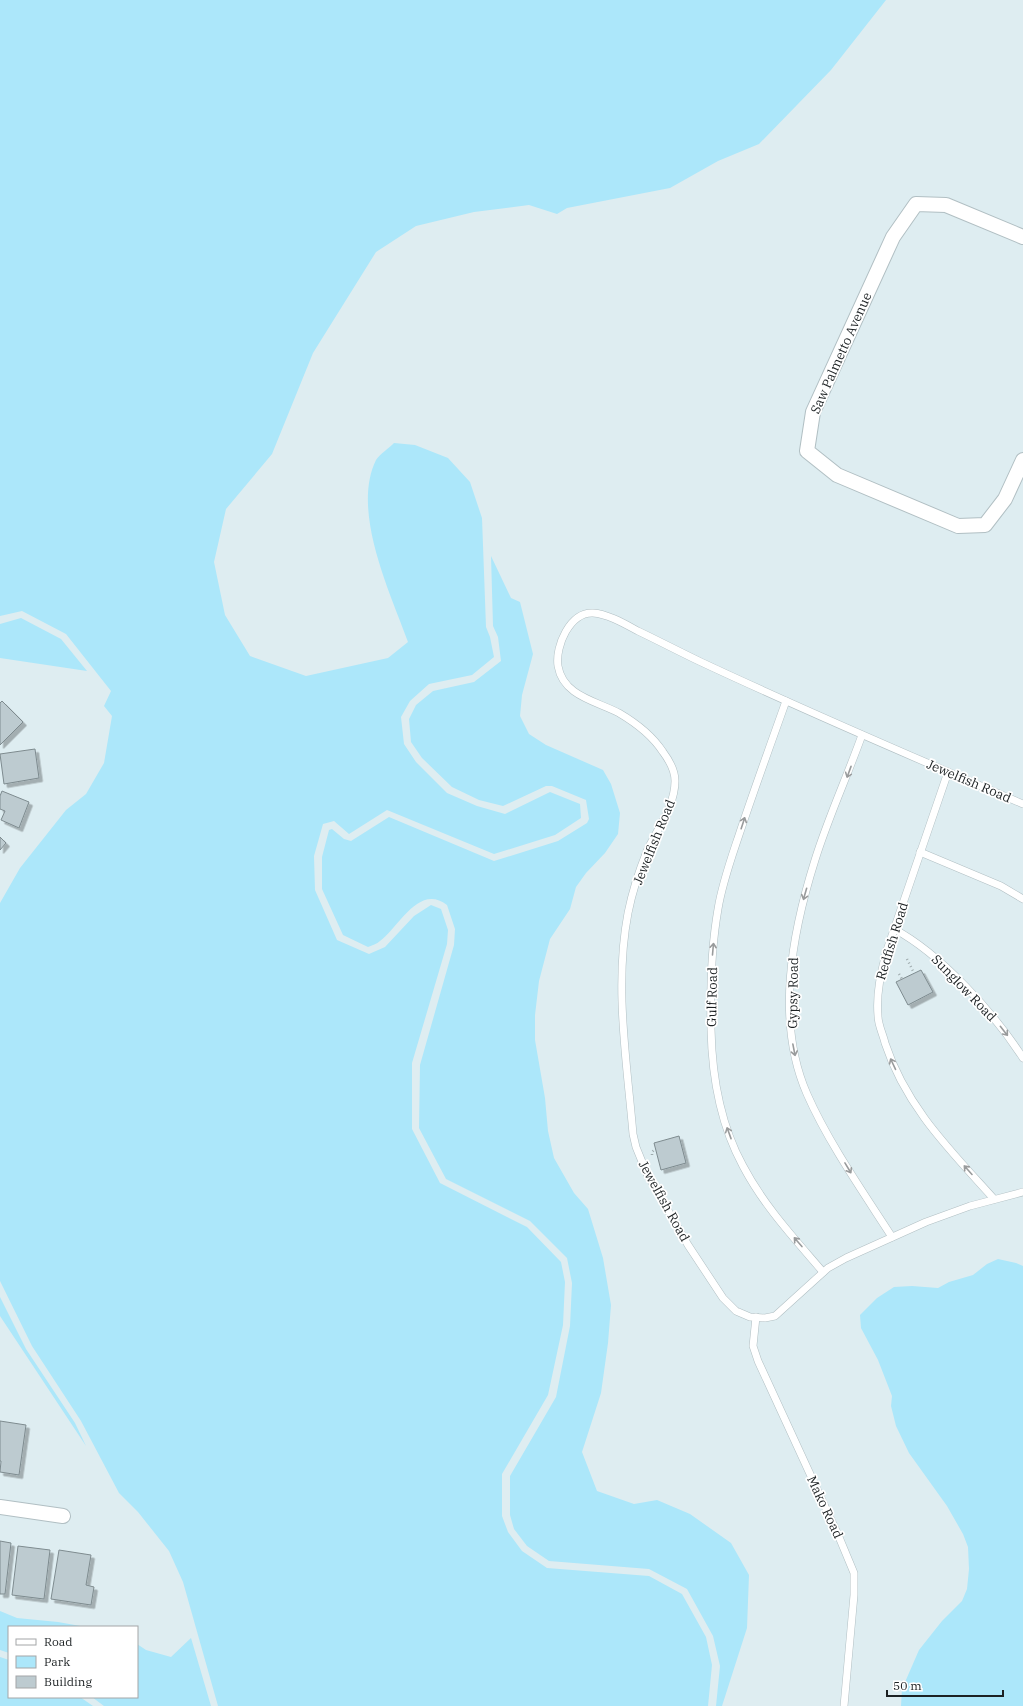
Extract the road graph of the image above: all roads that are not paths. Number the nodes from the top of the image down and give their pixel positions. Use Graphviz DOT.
graph roads {
  1 [pos="1023,237"];
  2 [pos="1023,460"];
  3 [pos="786,701"];
  4 [pos="862,735"];
  5 [pos="948,772"];
  6 [pos="1023,804"];
  7 [pos="920,852"];
  8 [pos="1023,899"];
  9 [pos="894,929"];
  10 [pos="1023,1058"];
  11 [pos="1023,1192"];
  12 [pos="994,1199"];
  13 [pos="892,1237"];
  14 [pos="823,1272"];
  15 [pos="756,1318"];
  16 [pos="0,1507"];
  17 [pos="63,1516"];
  18 [pos="844,1706"];
  1 -- 2 [label="street, Saw Palmetto Avenue"];
  3 -- 4 [label="lane, Jewelfish Road"];
  14 -- 3 [label="lane, Gulf Road, one-way"];
  3 -- 15 [label="lane, Jewelfish Road"];
  4 -- 5 [label="lane, Jewelfish Road"];
  4 -- 13 [label="lane, Gypsy Road, one-way"];
  5 -- 6 [label="lane, Jewelfish Road"];
  5 -- 7 [label="lane, Redfish Road"];
  7 -- 8 [label="lane"];
  7 -- 9 [label="lane, Redfish Road"];
  9 -- 10 [label="lane, Sunglow Road, one-way"];
  12 -- 9 [label="lane, Redfish Road, one-way"];
  11 -- 12 [label="lane, Jewelfish Road"];
  12 -- 13 [label="lane, Jewelfish Road"];
  13 -- 14 [label="lane, Jewelfish Road"];
  14 -- 15 [label="lane, Jewelfish Road"];
  15 -- 18 [label="lane, Mako Road"];
  16 -- 17 [label="street"];
}
